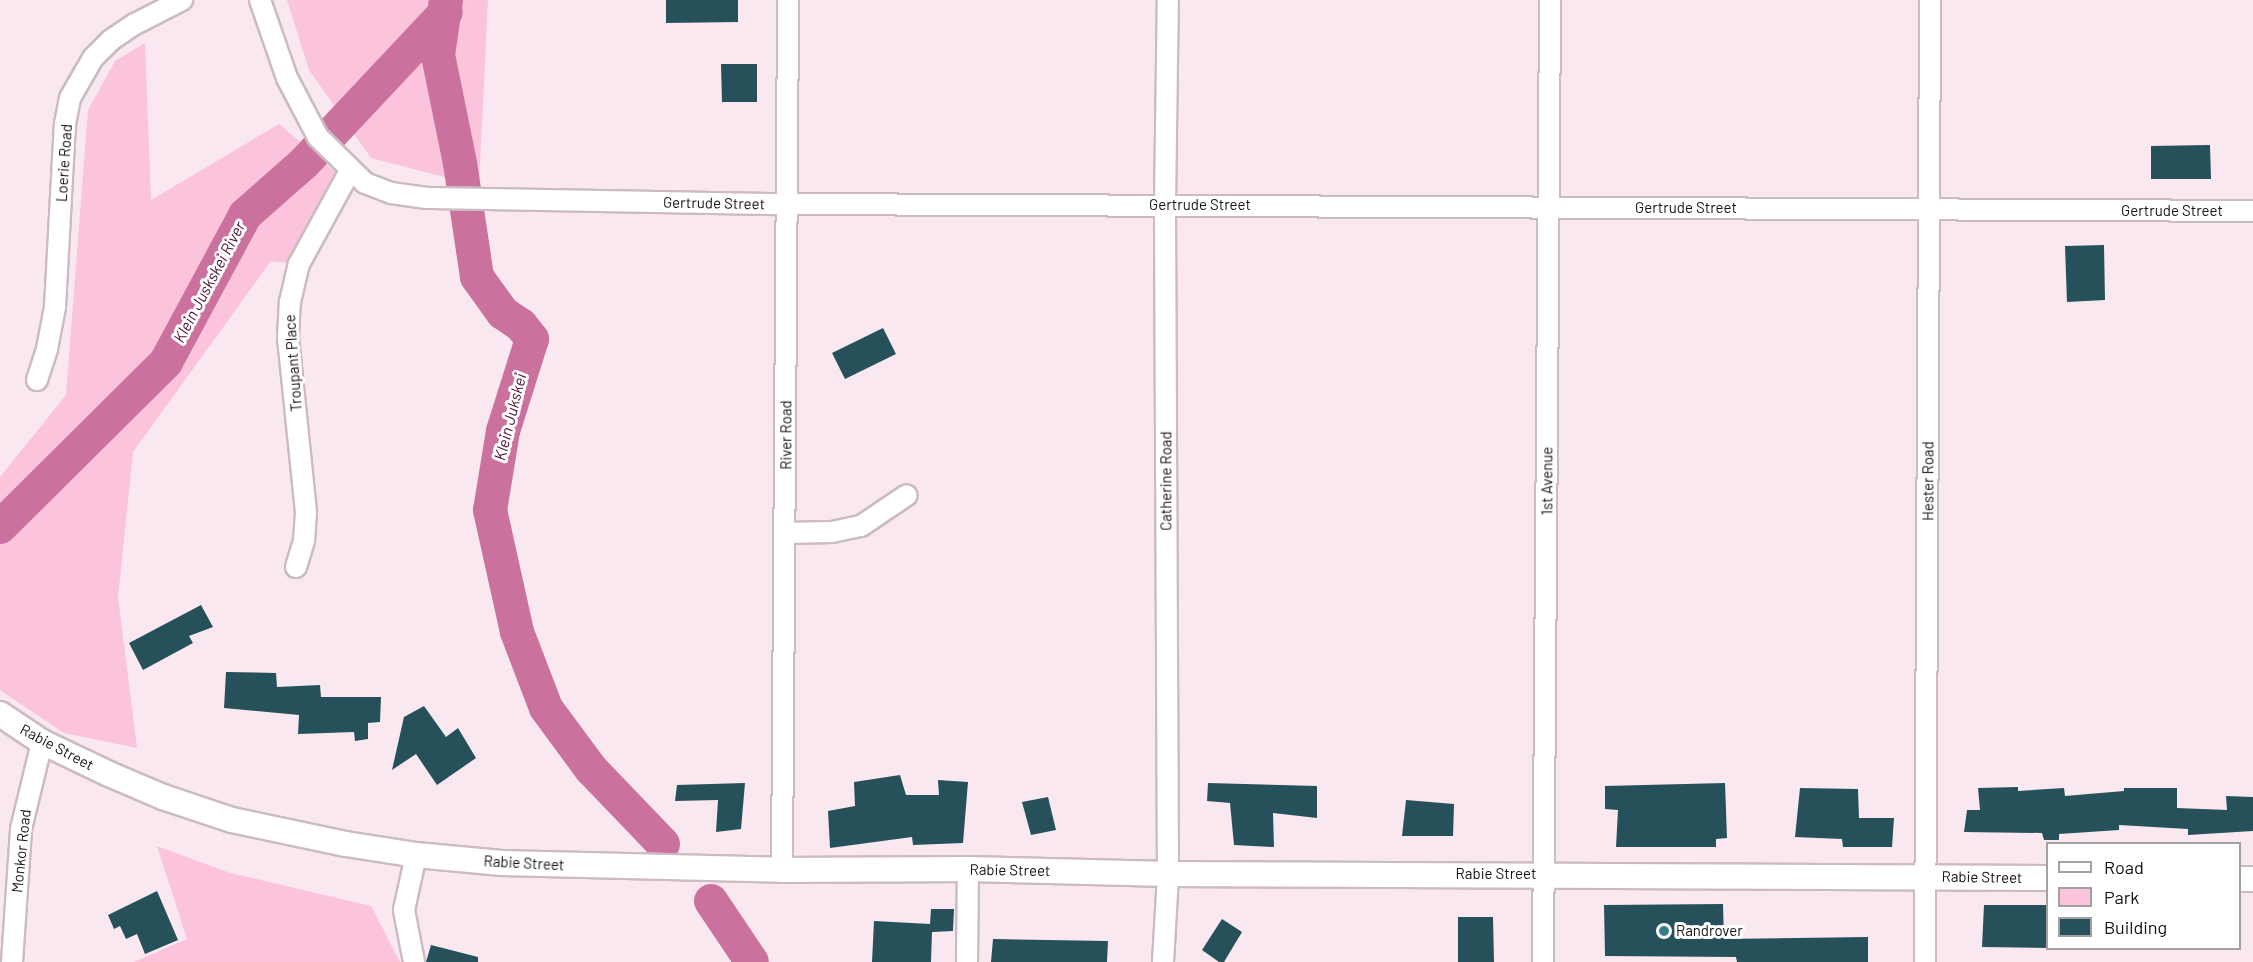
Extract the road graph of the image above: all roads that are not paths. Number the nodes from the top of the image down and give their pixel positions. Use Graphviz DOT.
graph roads {
  1 [pos="182,0"];
  2 [pos="260,0"];
  3 [pos="788,0"];
  4 [pos="1168,0"];
  5 [pos="1550,0"];
  6 [pos="1930,0"];
  7 [pos="344,164"];
  8 [pos="788,204"];
  9 [pos="1166,204"];
  10 [pos="1549,207"];
  11 [pos="1930,210"];
  12 [pos="2253,211"];
  13 [pos="37,380"];
  14 [pos="908,495"];
  15 [pos="785,533"];
  16 [pos="297,567"];
  17 [pos="0,714"];
  18 [pos="42,742"];
  19 [pos="416,855"];
  20 [pos="968,869"];
  21 [pos="782,870"];
  22 [pos="1167,874"];
  23 [pos="1544,874"];
  24 [pos="1925,876"];
  25 [pos="2046,878"];
  26 [pos="12,962"];
  27 [pos="414,962"];
  28 [pos="967,962"];
  29 [pos="1163,962"];
  30 [pos="1543,962"];
  31 [pos="1925,962"];
  1 -- 13 [label="street, Loerie Road"];
  2 -- 7 [label="street, Gertrude Street"];
  3 -- 8 [label="street, River Road"];
  4 -- 9 [label="street, Catherine Road"];
  5 -- 10 [label="street, 1st Avenue"];
  6 -- 11 [label="street, Hester Road"];
  7 -- 8 [label="street, Gertrude Street"];
  7 -- 16 [label="street, Troupant Place"];
  8 -- 9 [label="street, Gertrude Street"];
  8 -- 15 [label="street, River Road"];
  9 -- 10 [label="street, Gertrude Street"];
  9 -- 22 [label="street, Catherine Road"];
  10 -- 11 [label="street, Gertrude Street"];
  10 -- 23 [label="street, 1st Avenue"];
  11 -- 12 [label="street, Gertrude Street"];
  11 -- 24 [label="street, Hester Road"];
  14 -- 15 [label="street"];
  15 -- 21 [label="street, River Road"];
  17 -- 18 [label="street, Rabie Street"];
  18 -- 19 [label="street, Rabie Street"];
  18 -- 26 [label="street, Monkor Road"];
  19 -- 21 [label="street, Rabie Street"];
  19 -- 27 [label="street"];
  20 -- 21 [label="street, Rabie Street"];
  20 -- 22 [label="street, Rabie Street"];
  20 -- 28 [label="street"];
  22 -- 23 [label="street, Rabie Street"];
  22 -- 29 [label="street, Catherine Road"];
  23 -- 24 [label="street, Rabie Street"];
  23 -- 30 [label="street, 1st Avenue"];
  24 -- 25 [label="street, Rabie Street"];
  24 -- 31 [label="street, Hester Road"];
}
